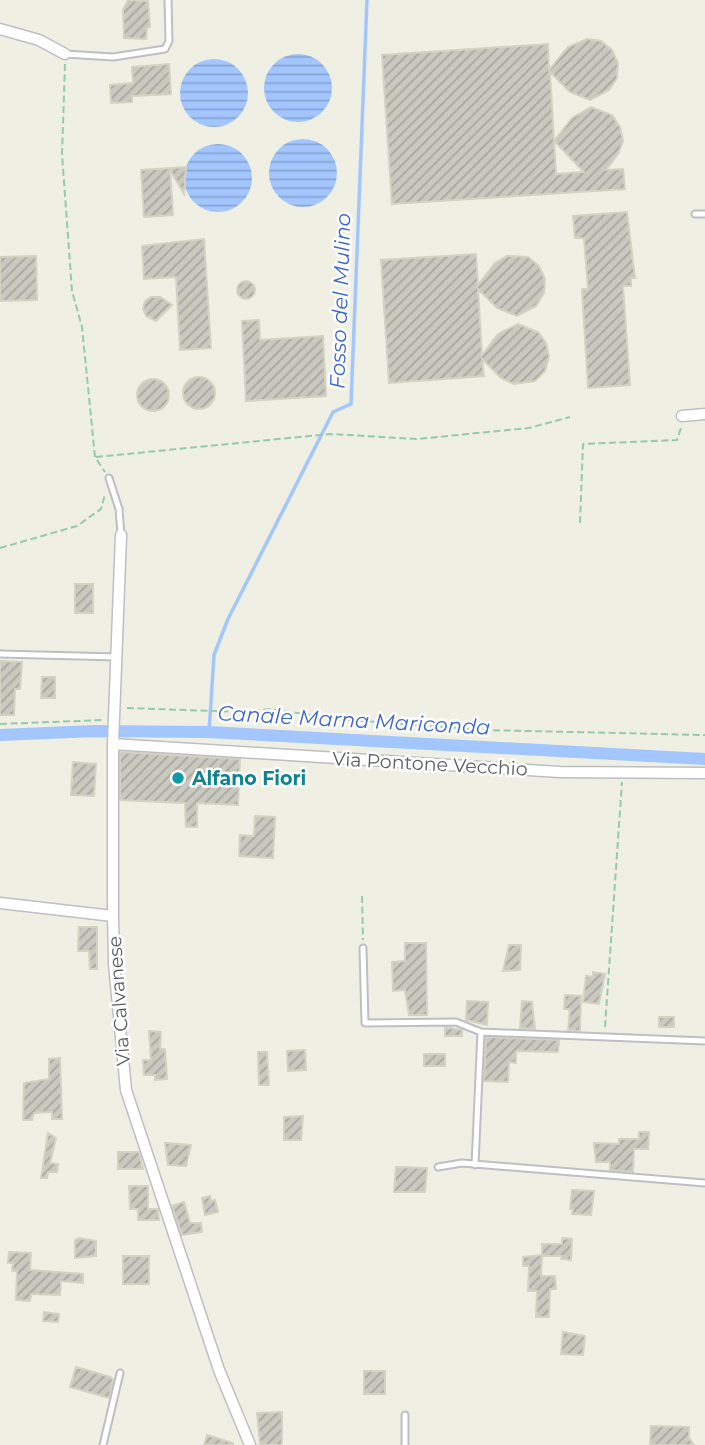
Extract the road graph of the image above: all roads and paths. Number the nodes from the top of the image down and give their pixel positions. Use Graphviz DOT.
graph roads {
  1 [pos="168,0"];
  2 [pos="0,29"];
  3 [pos="65,54"];
  4 [pos="695,214"];
  5 [pos="705,214"];
  6 [pos="705,414"];
  7 [pos="682,416"];
  8 [pos="570,418"];
  9 [pos="95,457"];
  10 [pos="109,478"];
  11 [pos="580,523"];
  12 [pos="121,536"];
  13 [pos="0,548"];
  14 [pos="0,654"];
  15 [pos="118,657"];
  16 [pos="115,717"];
  17 [pos="0,724"];
  18 [pos="705,735"];
  19 [pos="113,742"];
  20 [pos="623,772"];
  21 [pos="705,773"];
  22 [pos="362,896"];
  23 [pos="0,902"];
  24 [pos="113,916"];
  25 [pos="363,948"];
  26 [pos="481,1031"];
  27 [pos="605,1035"];
  28 [pos="705,1041"];
  29 [pos="475,1165"];
  30 [pos="438,1167"];
  31 [pos="705,1183"];
  32 [pos="120,1373"];
  33 [pos="405,1415"];
  34 [pos="103,1445"];
  35 [pos="250,1445"];
  36 [pos="405,1445"];
  1 -- 3 [label="lane"];
  2 -- 3 [label="street"];
  3 -- 9 [label="path"];
  4 -- 5 [label="lane"];
  6 -- 7 [label="street"];
  7 -- 11 [label="path"];
  8 -- 9 [label="path"];
  9 -- 10 [label="path"];
  10 -- 12 [label="lane"];
  10 -- 13 [label="path"];
  12 -- 15 [label="street, Via Calvanese"];
  14 -- 15 [label="lane"];
  15 -- 16 [label="street, Via Calvanese"];
  16 -- 17 [label="path"];
  16 -- 18 [label="path"];
  16 -- 19 [label="street, Via Calvanese"];
  19 -- 20 [label="street, Via Pontone Vecchio"];
  19 -- 24 [label="street, Via Calvanese"];
  20 -- 21 [label="street, Via Pontone Vecchio"];
  20 -- 27 [label="path"];
  22 -- 25 [label="path"];
  23 -- 24 [label="street"];
  24 -- 35 [label="street, Via Calvanese"];
  25 -- 26 [label="lane"];
  26 -- 27 [label="lane"];
  26 -- 29 [label="lane"];
  27 -- 28 [label="lane"];
  29 -- 30 [label="lane"];
  29 -- 31 [label="lane"];
  32 -- 34 [label="lane"];
  33 -- 36 [label="lane"];
}
